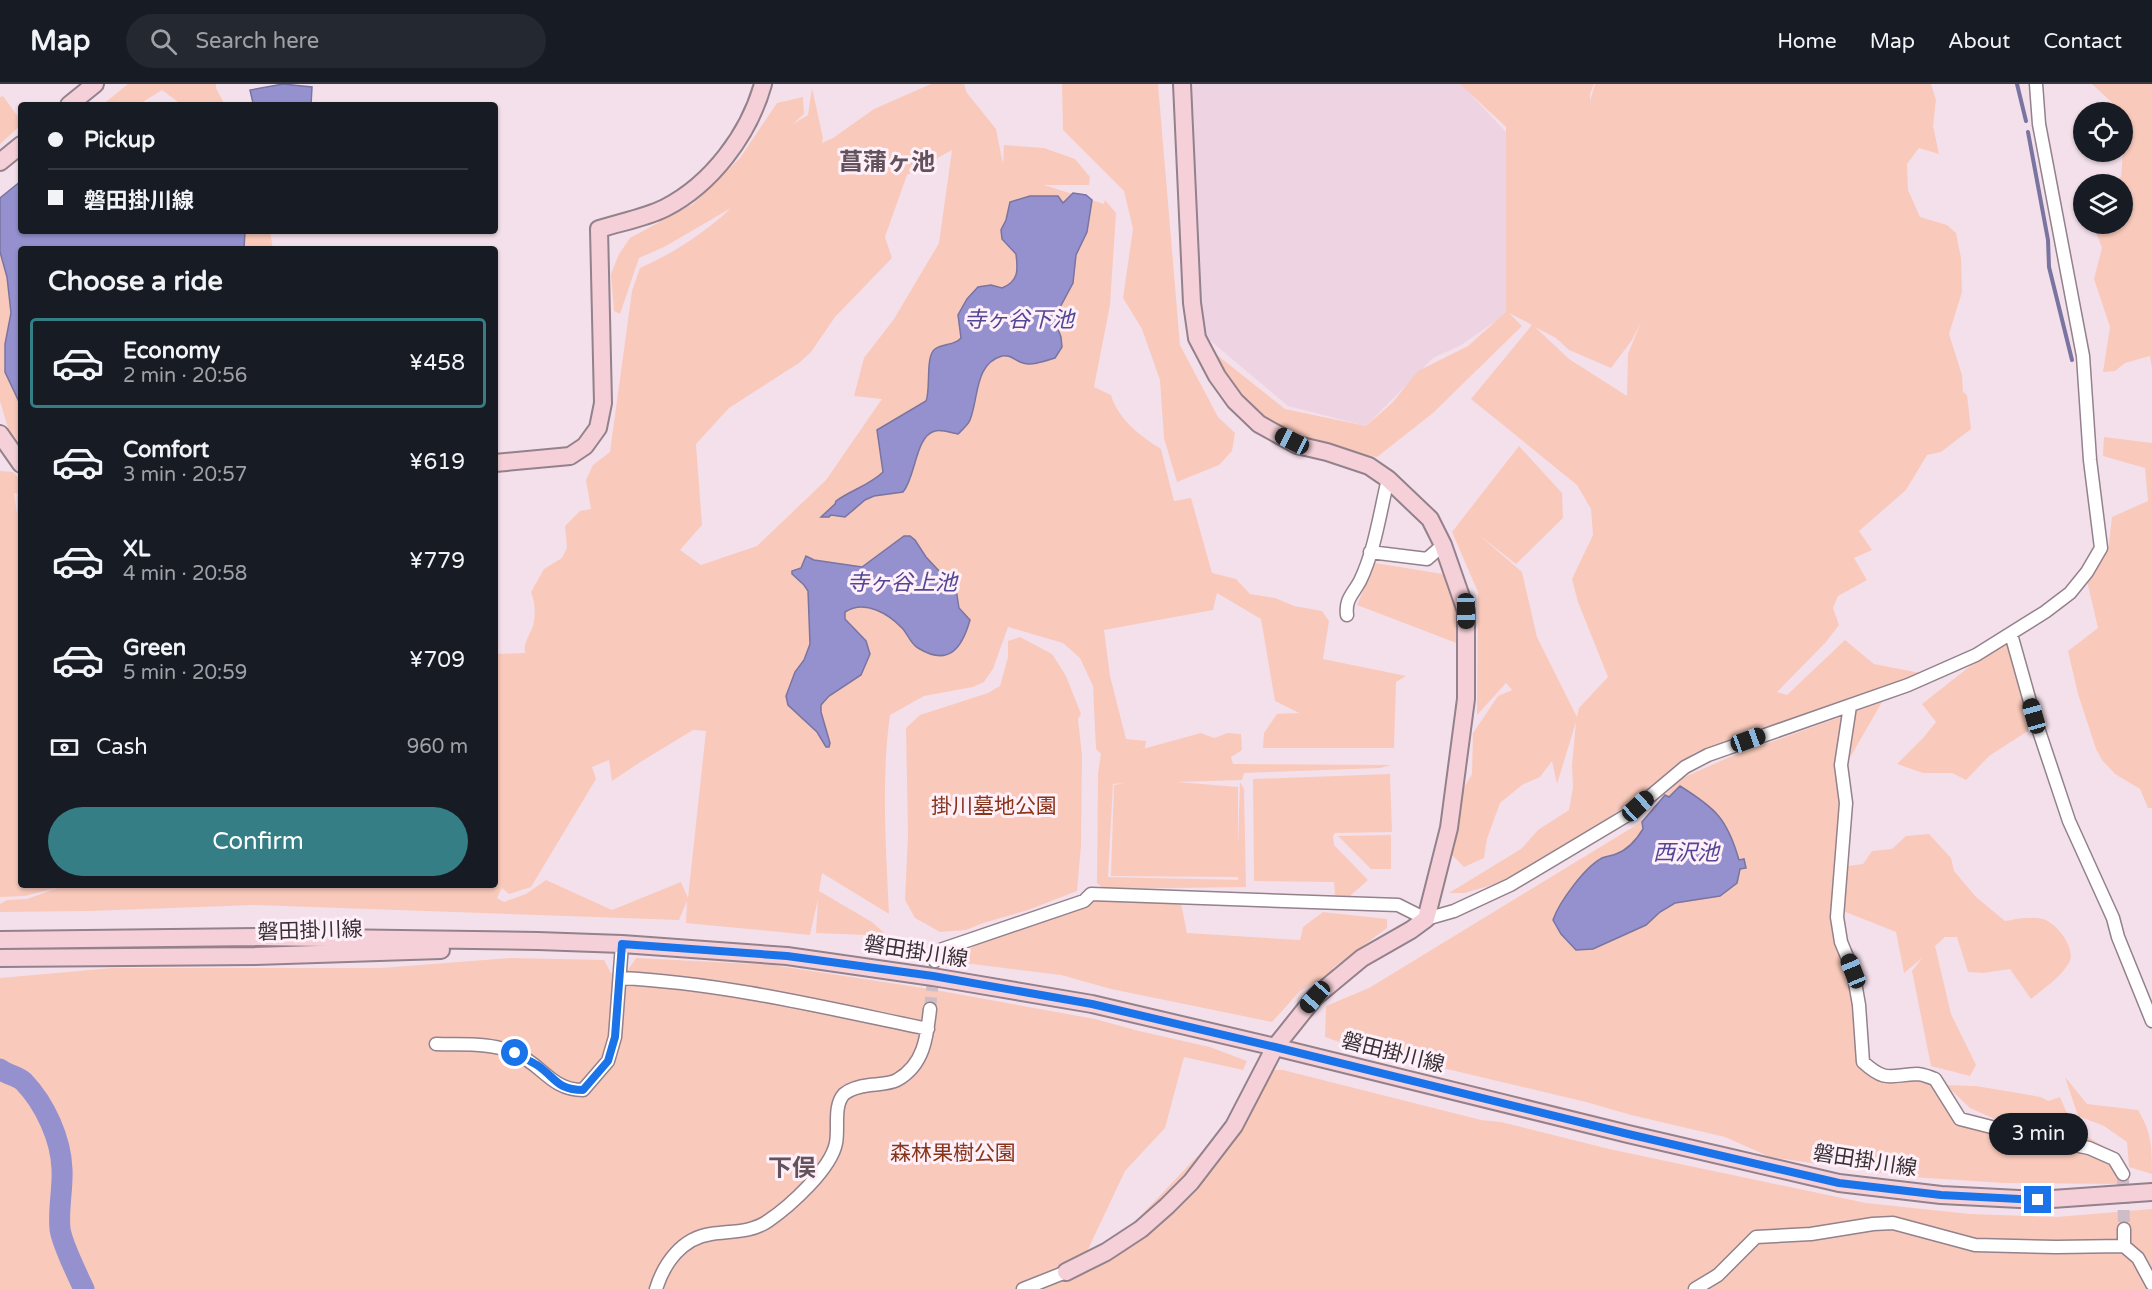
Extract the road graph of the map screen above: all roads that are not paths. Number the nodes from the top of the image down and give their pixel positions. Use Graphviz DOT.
graph roads {
  1 [pos="94,84"];
  2 [pos="763,84"];
  3 [pos="1182,84"];
  4 [pos="2036,84"];
  5 [pos="73,102"];
  6 [pos="18,147"];
  7 [pos="0,162"];
  8 [pos="0,434"];
  9 [pos="18,460"];
  10 [pos="498,463"];
  11 [pos="1388,479"];
  12 [pos="1443,545"];
  13 [pos="1370,552"];
  14 [pos="1347,615"];
  15 [pos="2011,634"];
  16 [pos="1850,706"];
  17 [pos="1426,919"];
  18 [pos="0,929"];
  19 [pos="256,937"];
  20 [pos="0,940"];
  21 [pos="622,944"];
  22 [pos="108,957"];
  23 [pos="0,958"];
  24 [pos="936,961"];
  25 [pos="0,966"];
  26 [pos="620,978"];
  27 [pos="930,1009"];
  28 [pos="2152,1021"];
  29 [pos="928,1029"];
  30 [pos="436,1044"];
  31 [pos="1275,1047"];
  32 [pos="2123,1174"];
  33 [pos="2152,1192"];
  34 [pos="2124,1229"];
  35 [pos="2124,1246"];
  36 [pos="1066,1272"];
  37 [pos="2152,1284"];
  38 [pos="656,1289"];
  39 [pos="1023,1289"];
  40 [pos="1695,1289"];
  1 -- 5 [label="main road"];
  2 -- 10 [label="main road"];
  3 -- 11 [label="main road"];
  4 -- 15 [label="street"];
  6 -- 7 [label="main road"];
  8 -- 9 [label="main road"];
  11 -- 12 [label="main road"];
  11 -- 13 [label="street"];
  12 -- 13 [label="street"];
  12 -- 17 [label="main road"];
  13 -- 14 [label="street"];
  15 -- 16 [label="street"];
  15 -- 28 [label="street"];
  16 -- 17 [label="street"];
  16 -- 32 [label="street"];
  17 -- 24 [label="street"];
  17 -- 31 [label="main road"];
  18 -- 19 [label="main road"];
  19 -- 20 [label="main road, 磐田掛川線"];
  19 -- 21 [label="main road, 磐田掛川線"];
  21 -- 22 [label="main road, 磐田掛川線"];
  21 -- 26 [label="street"];
  21 -- 31 [label="main road, 磐田掛川線"];
  22 -- 23 [label="main road, 磐田掛川線"];
  22 -- 25 [label="main road"];
  26 -- 29 [label="street"];
  26 -- 30 [label="street"];
  27 -- 29 [label="street"];
  29 -- 38 [label="street"];
  31 -- 33 [label="main road, 磐田掛川線"];
  31 -- 36 [label="main road"];
  34 -- 35 [label="street"];
  35 -- 37 [label="street"];
  35 -- 40 [label="street"];
  36 -- 39 [label="street"];
}
